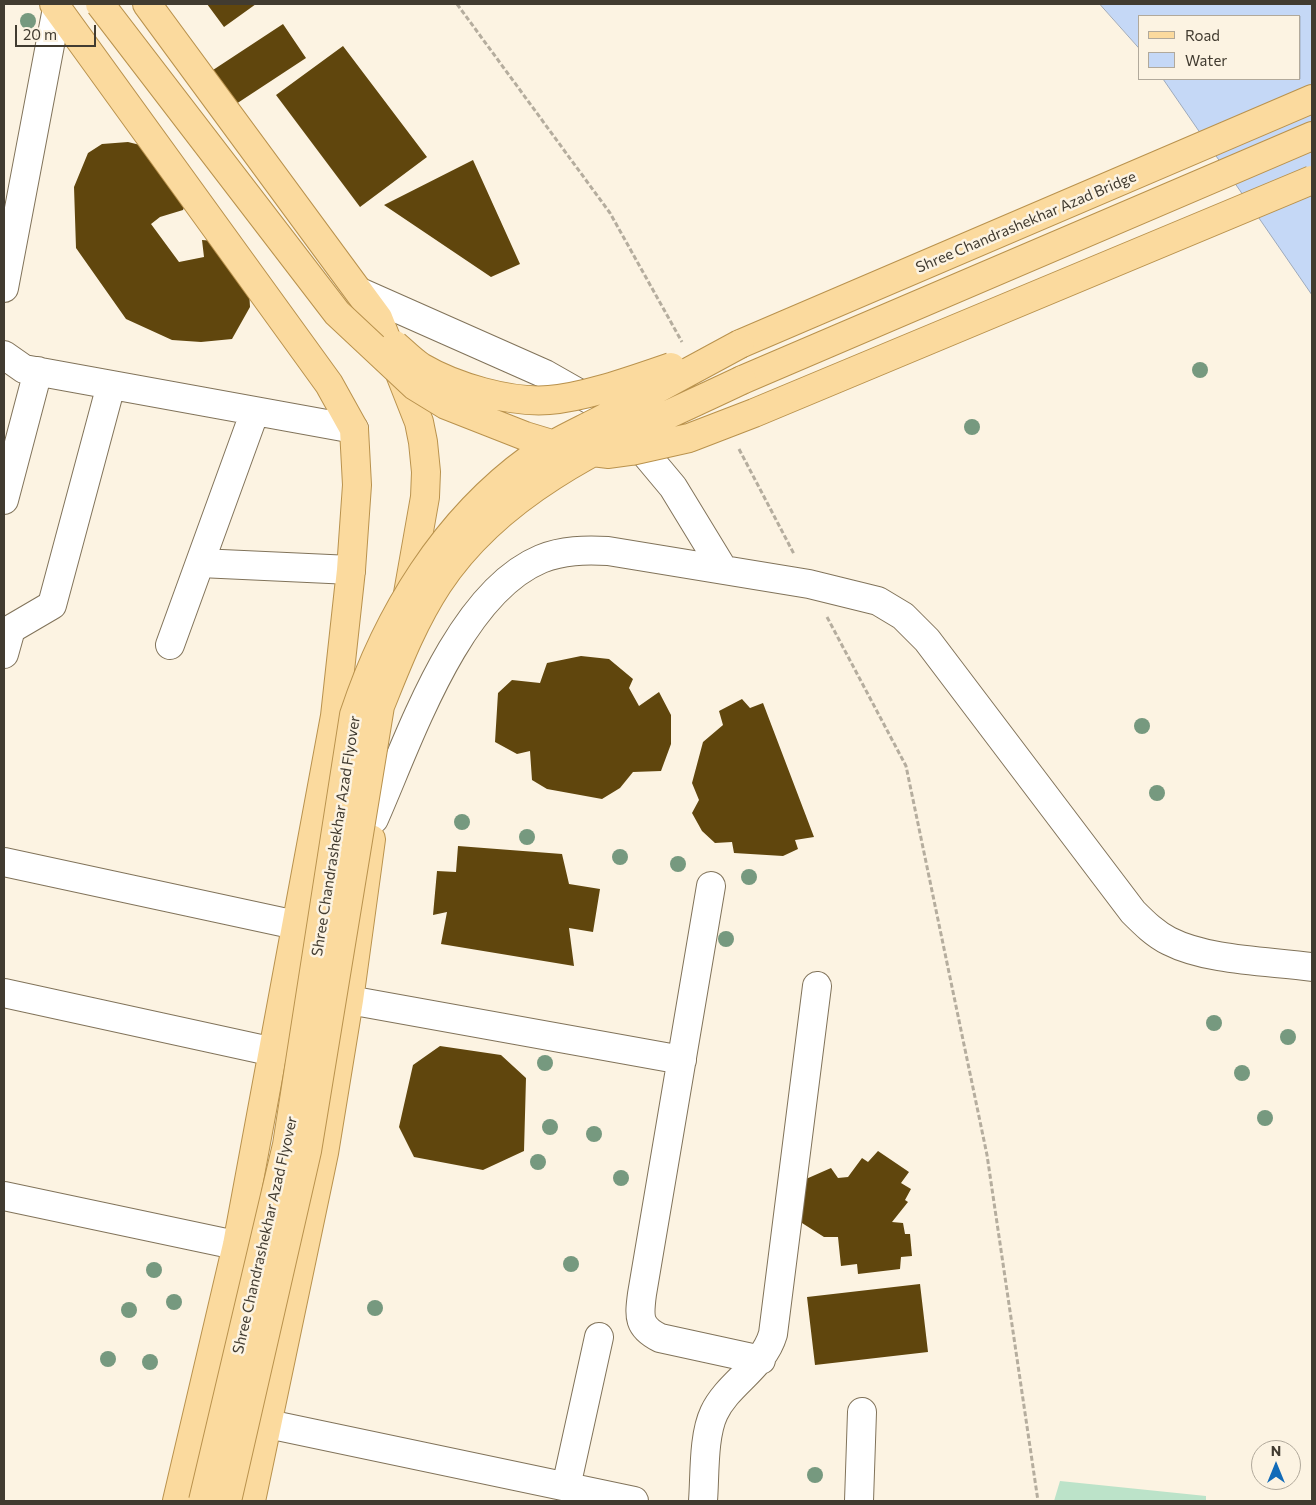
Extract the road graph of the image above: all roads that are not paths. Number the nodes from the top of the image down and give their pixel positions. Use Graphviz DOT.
graph roads {
  1 [pos="100,4"];
  2 [pos="123,4"];
  3 [pos="147,4"];
  4 [pos="56,6"];
  5 [pos="1312,99"];
  6 [pos="1312,136"];
  7 [pos="1312,180"];
  8 [pos="4,288"];
  9 [pos="360,292"];
  10 [pos="740,344"];
  11 [pos="4,355"];
  12 [pos="38,372"];
  13 [pos="111,384"];
  14 [pos="255,411"];
  15 [pos="354,429"];
  16 [pos="4,500"];
  17 [pos="200,563"];
  18 [pos="722,569"];
  19 [pos="351,570"];
  20 [pos="170,645"];
  21 [pos="4,654"];
  22 [pos="374,819"];
  23 [pos="4,862"];
  24 [pos="711,886"];
  25 [pos="296,925"];
  26 [pos="1312,967"];
  27 [pos="818,986"];
  28 [pos="4,993"];
  29 [pos="349,1000"];
  30 [pos="274,1052"];
  31 [pos="682,1060"];
  32 [pos="4,1196"];
  33 [pos="237,1245"];
  34 [pos="302,1260"];
  35 [pos="599,1337"];
  36 [pos="761,1360"];
  37 [pos="862,1412"];
  38 [pos="268,1424"];
  39 [pos="572,1493"];
  40 [pos="176,1501"];
  41 [pos="203,1501"];
  42 [pos="227,1501"];
  43 [pos="251,1501"];
  44 [pos="634,1501"];
  45 [pos="703,1501"];
  46 [pos="859,1501"];
  1 -- 7 [label="main road, bridge"];
  2 -- 10 [label="main road, bridge"];
  3 -- 9 [label="main road"];
  4 -- 8 [label="street"];
  4 -- 15 [label="main road"];
  5 -- 10 [label="main road, Shree Chandrashekhar Azad Bridge"];
  6 -- 42 [label="main road, Shree Chandrashekhar Azad Flyover, bridge"];
  9 -- 18 [label="street"];
  9 -- 22 [label="main road"];
  10 -- 41 [label="main road, Shree Chandrashekhar Azad Flyover, bridge"];
  11 -- 12 [label="street"];
  12 -- 13 [label="street"];
  12 -- 16 [label="street"];
  13 -- 14 [label="street"];
  13 -- 21 [label="street"];
  14 -- 15 [label="street"];
  14 -- 17 [label="street"];
  15 -- 19 [label="main road"];
  17 -- 19 [label="street"];
  17 -- 20 [label="street"];
  18 -- 22 [label="street"];
  18 -- 26 [label="street"];
  19 -- 25 [label="main road"];
  22 -- 29 [label="main road"];
  23 -- 25 [label="street"];
  24 -- 31 [label="street"];
  25 -- 30 [label="main road"];
  27 -- 36 [label="street"];
  28 -- 30 [label="street"];
  29 -- 31 [label="street"];
  29 -- 34 [label="main road"];
  30 -- 33 [label="main road"];
  31 -- 36 [label="street"];
  32 -- 33 [label="street"];
  33 -- 34 [label="street"];
  33 -- 40 [label="main road"];
  34 -- 38 [label="main road"];
  35 -- 39 [label="street"];
  36 -- 45 [label="street"];
  37 -- 46 [label="street"];
  38 -- 39 [label="street"];
  38 -- 43 [label="main road"];
  39 -- 44 [label="street"];
}
